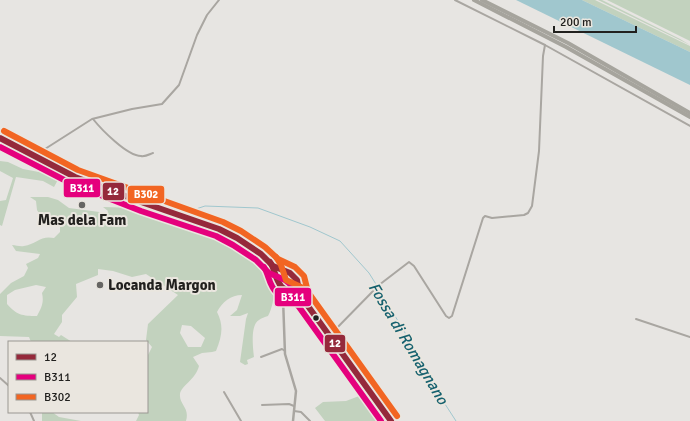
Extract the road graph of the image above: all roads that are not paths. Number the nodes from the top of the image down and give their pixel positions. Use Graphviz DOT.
graph roads {
  1 [pos="219,0"];
  2 [pos="455,0"];
  3 [pos="474,0"];
  4 [pos="482,0"];
  5 [pos="545,45"];
  6 [pos="690,113"];
  7 [pos="690,117"];
  8 [pos="92,119"];
  9 [pos="690,126"];
  10 [pos="0,138"];
  11 [pos="153,153"];
  12 [pos="34,156"];
  13 [pos="273,266"];
  14 [pos="285,271"];
  15 [pos="278,278"];
  16 [pos="280,285"];
  17 [pos="297,285"];
  18 [pos="290,291"];
  19 [pos="300,296"];
  20 [pos="284,298"];
  21 [pos="636,319"];
  22 [pos="329,336"];
  23 [pos="690,337"];
  24 [pos="285,351"];
  25 [pos="261,356"];
  26 [pos="0,378"];
  27 [pos="8,385"];
  28 [pos="224,392"];
  29 [pos="262,405"];
  30 [pos="294,406"];
  31 [pos="293,411"];
  32 [pos="241,421"];
  33 [pos="293,421"];
  34 [pos="310,421"];
  35 [pos="391,421"];
  1 -- 8 [label="street"];
  2 -- 5 [label="street"];
  3 -- 7 [label="highway"];
  4 -- 6 [label="highway"];
  5 -- 9 [label="street"];
  5 -- 22 [label="street"];
  8 -- 11 [label="street"];
  8 -- 12 [label="street"];
  10 -- 12 [label="main road"];
  12 -- 13 [label="main road"];
  13 -- 14 [label="main road"];
  13 -- 15 [label="main road"];
  14 -- 15 [label="main road"];
  14 -- 17 [label="main road"];
  15 -- 16 [label="main road"];
  16 -- 18 [label="main road"];
  16 -- 20 [label="street"];
  17 -- 18 [label="main road"];
  17 -- 19 [label="main road"];
  18 -- 19 [label="main road"];
  18 -- 20 [label="street"];
  19 -- 22 [label="main road"];
  20 -- 24 [label="street"];
  21 -- 23 [label="street"];
  22 -- 35 [label="main road"];
  24 -- 25 [label="street"];
  24 -- 30 [label="street"];
  26 -- 27 [label="street"];
  28 -- 32 [label="street"];
  29 -- 30 [label="street"];
  30 -- 31 [label="street"];
  31 -- 33 [label="street"];
  31 -- 34 [label="street"];
}
